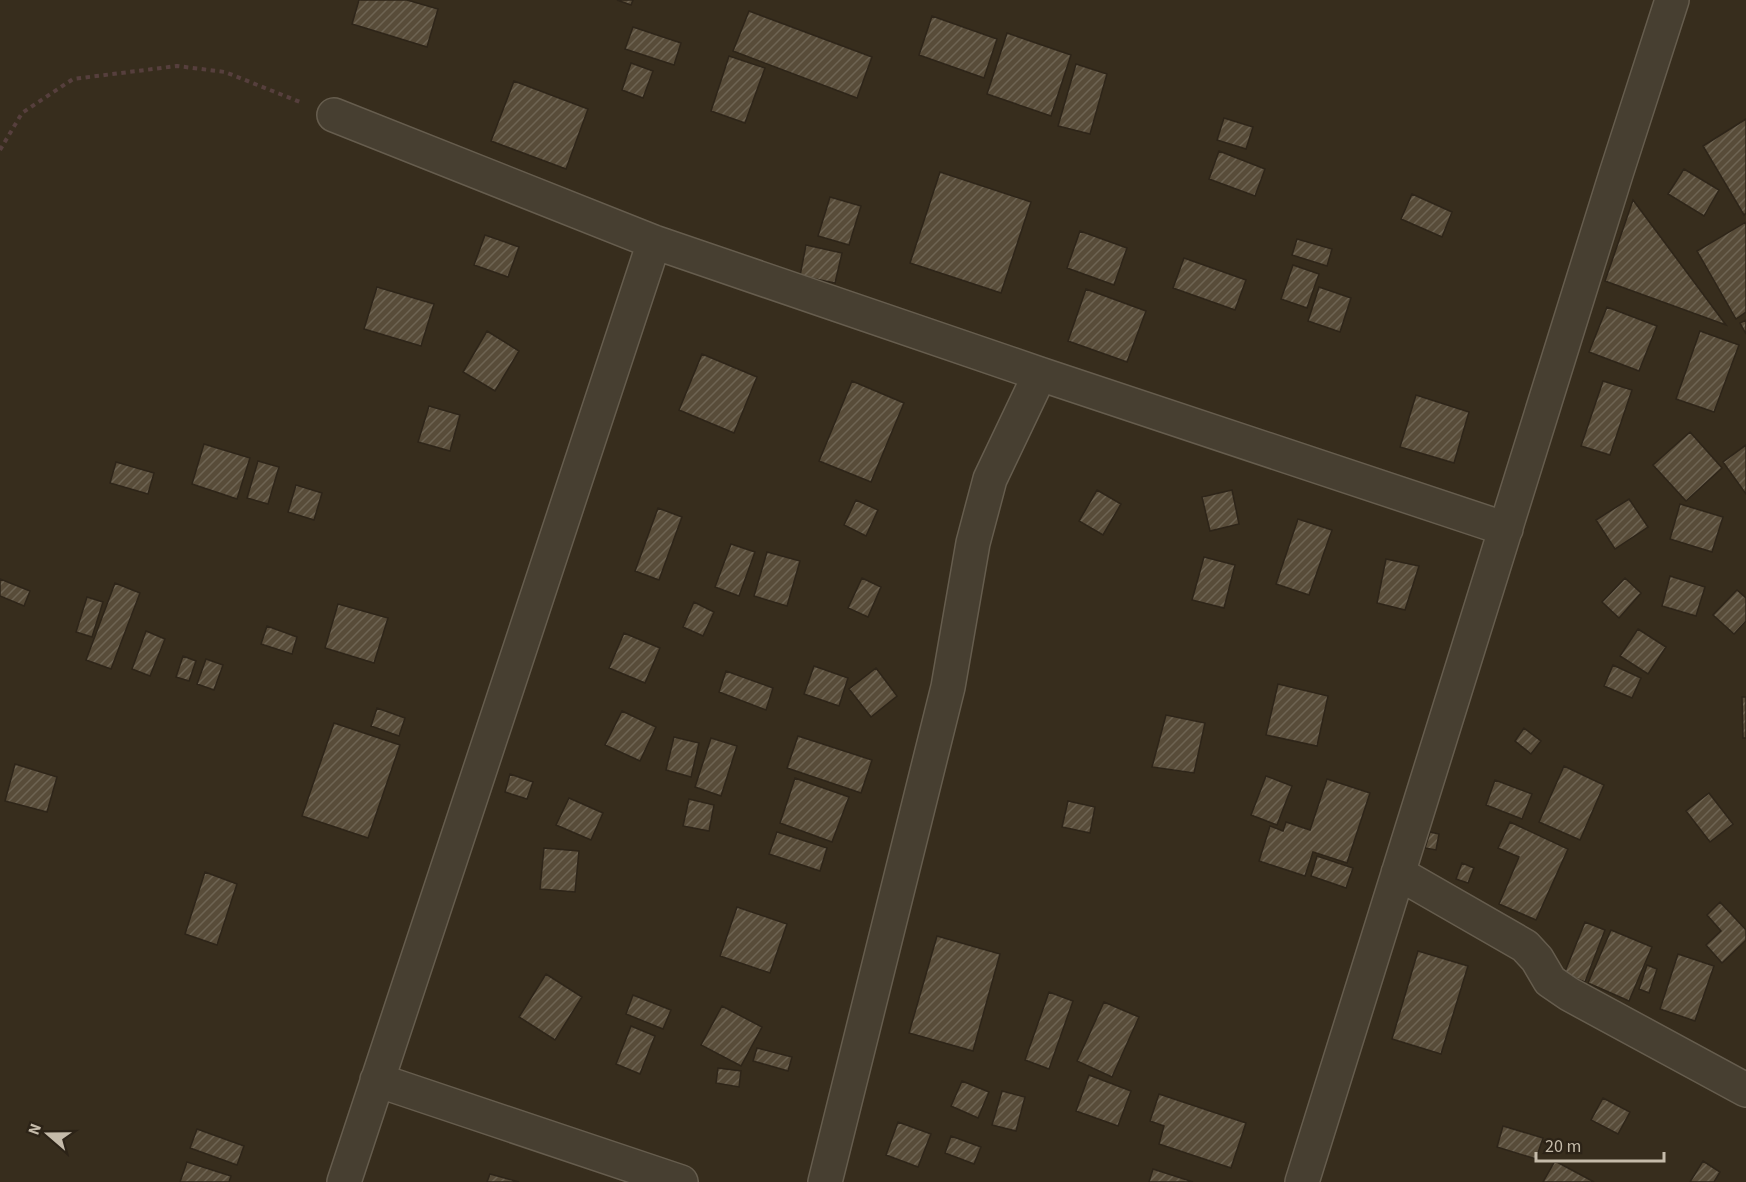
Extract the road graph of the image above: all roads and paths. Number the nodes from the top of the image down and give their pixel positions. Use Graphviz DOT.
graph roads {
  1 [pos="1672,0"];
  2 [pos="334,115"];
  3 [pos="0,150"];
  4 [pos="654,242"];
  5 [pos="1040,374"];
  6 [pos="1506,528"];
  7 [pos="1398,873"];
  8 [pos="377,1080"];
  9 [pos="1746,1090"];
  10 [pos="344,1182"];
  11 [pos="681,1182"];
  12 [pos="825,1182"];
  13 [pos="1302,1182"];
  1 -- 6 [label="street"];
  2 -- 3 [label="path"];
  2 -- 4 [label="street"];
  4 -- 5 [label="street"];
  4 -- 8 [label="street"];
  5 -- 6 [label="street"];
  5 -- 12 [label="street"];
  6 -- 7 [label="street"];
  7 -- 9 [label="street"];
  7 -- 13 [label="street"];
  8 -- 10 [label="street"];
  8 -- 11 [label="street"];
}
